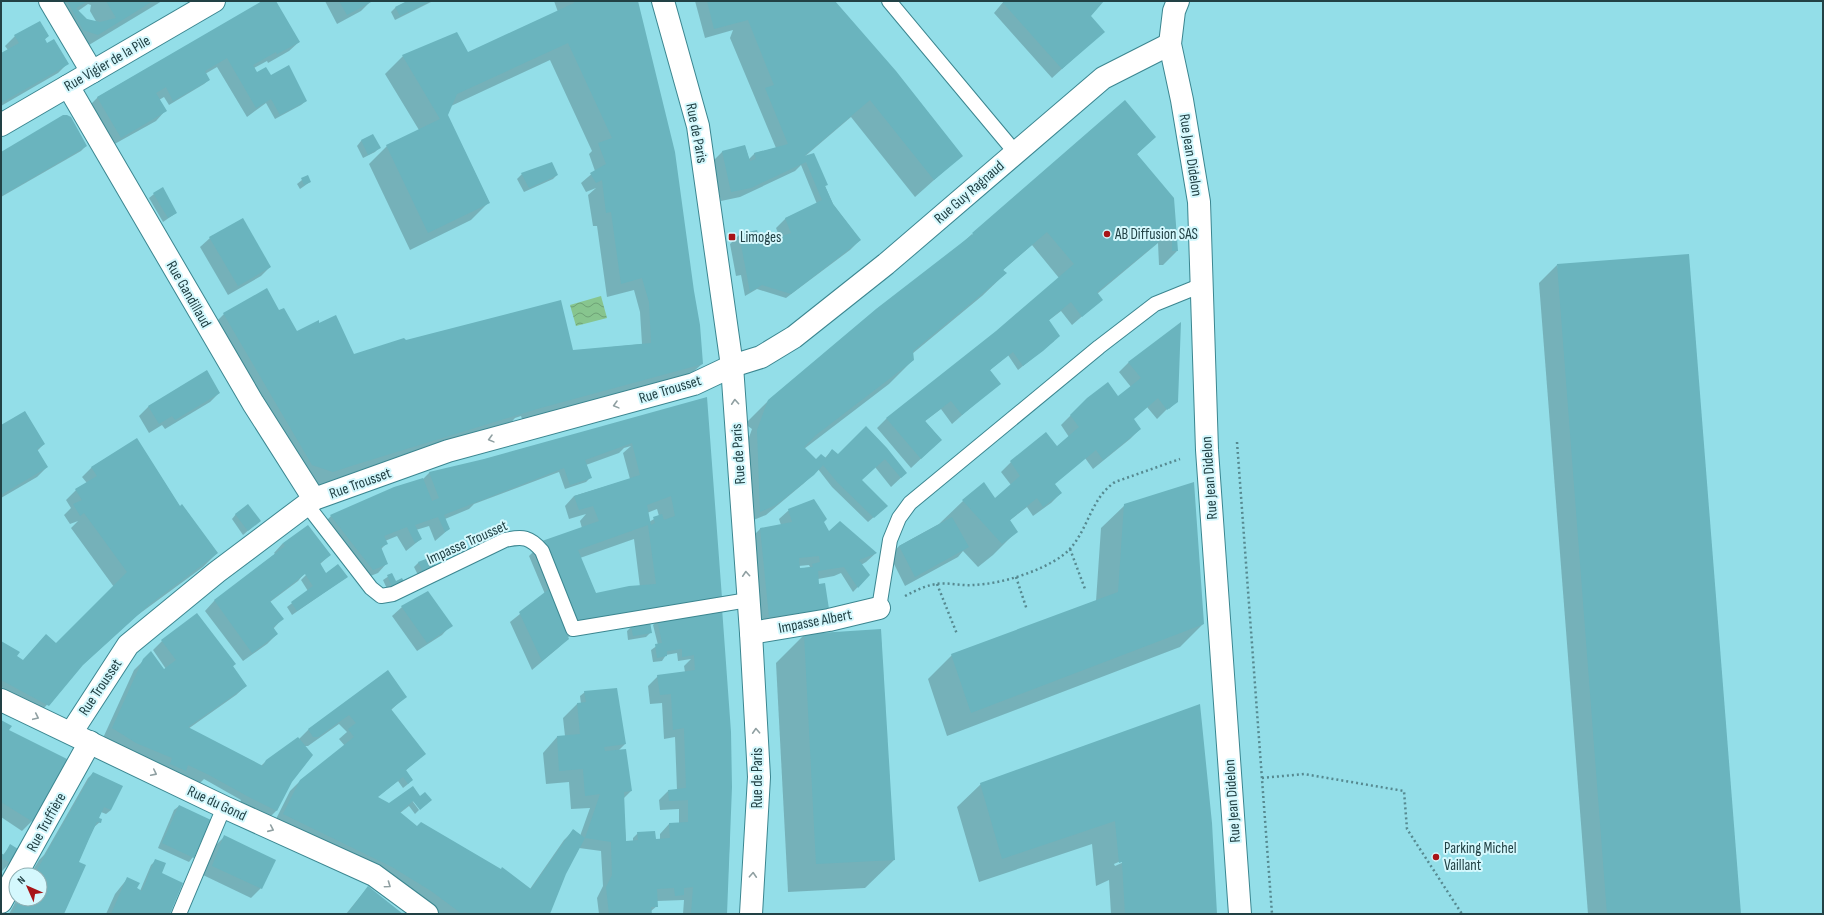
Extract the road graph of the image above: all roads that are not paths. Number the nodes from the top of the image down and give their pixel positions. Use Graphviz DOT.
graph roads {
  1 [pos="50,1"];
  2 [pos="214,1"];
  3 [pos="663,1"];
  4 [pos="888,1"];
  5 [pos="1178,1"];
  6 [pos="1170,44"];
  7 [pos="92,72"];
  8 [pos="68,86"];
  9 [pos="1,125"];
  10 [pos="1015,152"];
  11 [pos="1202,285"];
  12 [pos="732,366"];
  13 [pos="310,502"];
  14 [pos="748,600"];
  15 [pos="879,608"];
  16 [pos="751,634"];
  17 [pos="1,700"];
  18 [pos="71,733"];
  19 [pos="90,742"];
  20 [pos="224,808"];
  21 [pos="1,902"];
  22 [pos="179,914"];
  23 [pos="427,914"];
  24 [pos="751,914"];
  25 [pos="1240,914"];
  1 -- 7 [label="street"];
  2 -- 7 [label="street, Rue Vigier de la Pile"];
  3 -- 12 [label="street, Rue de Paris"];
  4 -- 10 [label="lane"];
  5 -- 6 [label="street"];
  6 -- 10 [label="street, Rue Guy Ragnaud"];
  6 -- 11 [label="street, Rue Jean Didelon"];
  7 -- 8 [label="street, Rue Vigier de la Pile"];
  8 -- 9 [label="street, Rue Vigier de la Pile"];
  8 -- 13 [label="street, Rue Gandillaud"];
  10 -- 12 [label="street, Rue Guy Ragnaud"];
  11 -- 15 [label="lane"];
  11 -- 25 [label="street, Rue Jean Didelon"];
  12 -- 13 [label="street, Rue Trousset, one-way"];
  14 -- 12 [label="street, Rue de Paris, one-way"];
  13 -- 14 [label="lane, Impasse Trousset"];
  13 -- 18 [label="street, Rue Trousset"];
  14 -- 16 [label="street, Rue de Paris"];
  15 -- 16 [label="street, Impasse Albert"];
  24 -- 16 [label="street, Rue de Paris, one-way"];
  17 -- 18 [label="street, Rue du Gond, one-way"];
  18 -- 19 [label="street, Rue du Gond"];
  19 -- 20 [label="street, Rue du Gond, one-way"];
  19 -- 21 [label="street, Rue Truffière"];
  20 -- 22 [label="lane"];
  20 -- 23 [label="street, Rue du Gond, one-way"];
}
